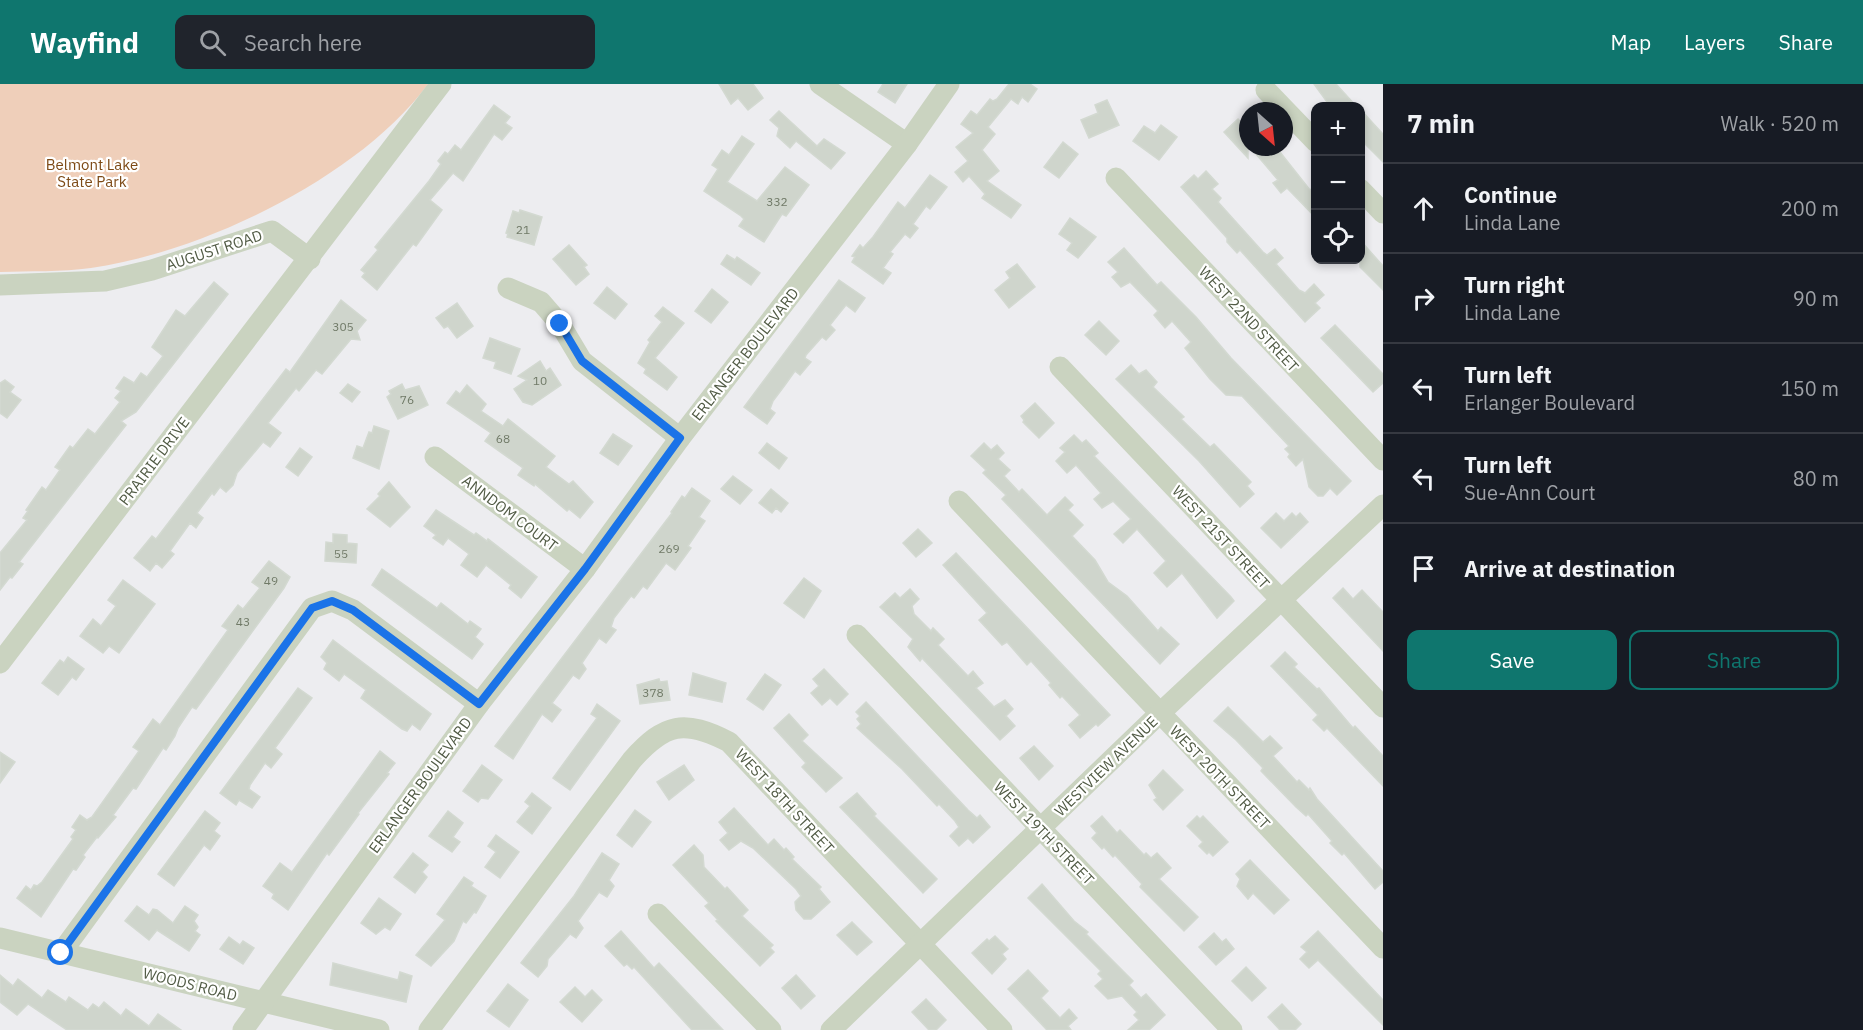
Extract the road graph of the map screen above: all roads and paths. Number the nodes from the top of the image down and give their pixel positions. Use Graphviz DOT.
graph roads {
  1 [pos="441,84"];
  2 [pos="820,84"];
  3 [pos="949,84"];
  4 [pos="1266,90"];
  5 [pos="1311,137"];
  6 [pos="907,144"];
  7 [pos="1116,178"];
  8 [pos="1365,194"];
  9 [pos="1383,213"];
  10 [pos="310,259"];
  11 [pos="0,285"];
  12 [pos="508,288"];
  13 [pos="1060,367"];
  14 [pos="680,438"];
  15 [pos="435,457"];
  16 [pos="1383,460"];
  17 [pos="959,501"];
  18 [pos="1383,505"];
  19 [pos="585,569"];
  20 [pos="1282,602"];
  21 [pos="857,635"];
  22 [pos="0,663"];
  23 [pos="479,704"];
  24 [pos="1383,707"];
  25 [pos="1160,714"];
  26 [pos="1040,829"];
  27 [pos="658,914"];
  28 [pos="0,938"];
  29 [pos="920,943"];
  30 [pos="1383,948"];
  31 [pos="61,953"];
  32 [pos="264,1003"];
  33 [pos="243,1030"];
  34 [pos="379,1030"];
  35 [pos="429,1030"];
  36 [pos="771,1030"];
  37 [pos="831,1030"];
  38 [pos="1002,1030"];
  39 [pos="1232,1030"];
  1 -- 10 [label="street"];
  2 -- 6 [label="street"];
  3 -- 6 [label="street, ERLANGER BOULEVARD"];
  4 -- 5 [label="street"];
  6 -- 14 [label="street, ERLANGER BOULEVARD"];
  7 -- 16 [label="street, WEST 22ND STREET"];
  8 -- 9 [label="street"];
  10 -- 11 [label="street, AUGUST ROAD"];
  10 -- 22 [label="street, PRAIRIE DRIVE"];
  12 -- 14 [label="street"];
  13 -- 20 [label="street, WEST 21ST STREET"];
  14 -- 19 [label="street, ERLANGER BOULEVARD"];
  15 -- 19 [label="street, ANNDOM COURT"];
  17 -- 25 [label="street, WEST 20TH STREET"];
  18 -- 20 [label="street, WESTVIEW AVENUE"];
  19 -- 23 [label="street, ERLANGER BOULEVARD"];
  20 -- 24 [label="street, WEST 21ST STREET"];
  20 -- 25 [label="street, WESTVIEW AVENUE"];
  21 -- 26 [label="street, WEST 19TH STREET"];
  23 -- 31 [label="street"];
  23 -- 32 [label="street, ERLANGER BOULEVARD"];
  25 -- 26 [label="street, WESTVIEW AVENUE"];
  25 -- 30 [label="street, WEST 20TH STREET"];
  26 -- 29 [label="street, WESTVIEW AVENUE"];
  26 -- 39 [label="street, WEST 19TH STREET"];
  27 -- 36 [label="street"];
  28 -- 31 [label="street, WOODS ROAD"];
  29 -- 35 [label="street, WEST 18TH STREET"];
  29 -- 37 [label="street, WESTVIEW AVENUE"];
  29 -- 38 [label="street, WEST 18TH STREET"];
  31 -- 32 [label="street, WOODS ROAD"];
  32 -- 33 [label="street, ERLANGER BOULEVARD"];
  32 -- 34 [label="street, WOODS ROAD"];
}
